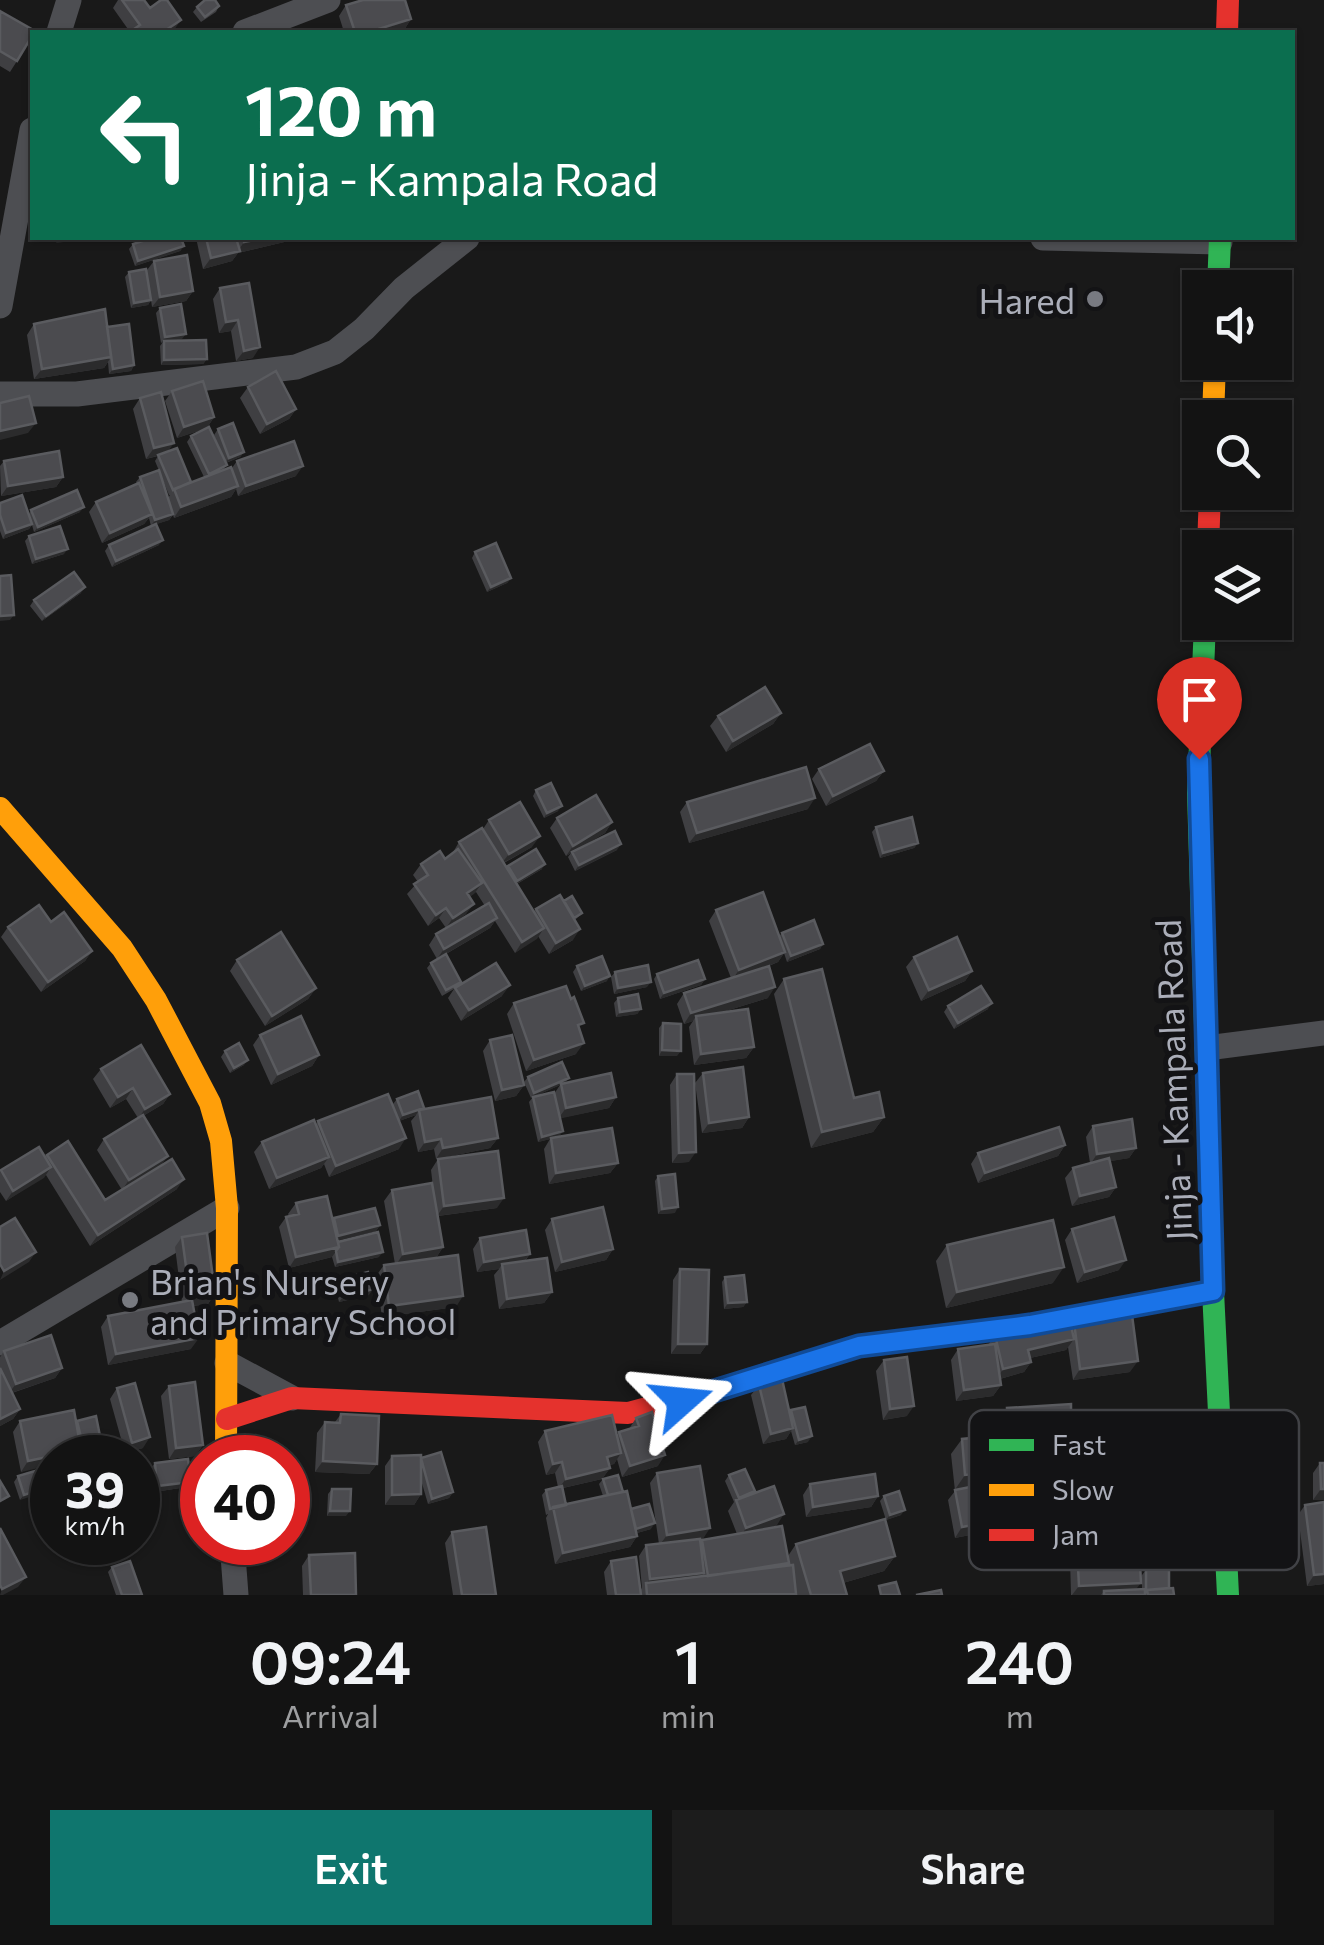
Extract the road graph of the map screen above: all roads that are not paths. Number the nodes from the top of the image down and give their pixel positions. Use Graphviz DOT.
graph roads {
  1 [pos="69,0"];
  2 [pos="328,0"];
  3 [pos="1228,0"];
  4 [pos="60,30"];
  5 [pos="250,30"];
  6 [pos="1227,30"];
  7 [pos="30,141"];
  8 [pos="464,240"];
  9 [pos="1220,240"];
  10 [pos="1219,270"];
  11 [pos="0,306"];
  12 [pos="0,394"];
  13 [pos="1204,640"];
  14 [pos="0,808"];
  15 [pos="1324,1033"];
  16 [pos="1207,1048"];
  17 [pos="227,1208"];
  18 [pos="1213,1291"];
  19 [pos="0,1343"];
  20 [pos="227,1363"];
  21 [pos="292,1398"];
  22 [pos="1219,1410"];
  23 [pos="227,1419"];
  24 [pos="227,1435"];
  25 [pos="234,1565"];
  26 [pos="1227,1570"];
  27 [pos="236,1595"];
  28 [pos="1228,1595"];
  1 -- 4 [label="street"];
  2 -- 5 [label="street"];
  3 -- 6 [label="main road"];
  7 -- 11 [label="street"];
  8 -- 12 [label="street"];
  9 -- 10 [label="main road"];
  13 -- 16 [label="main road, Jinja - Kampala Road"];
  14 -- 17 [label="main road"];
  15 -- 16 [label="street"];
  16 -- 18 [label="main road, Jinja - Kampala Road"];
  17 -- 19 [label="street"];
  17 -- 20 [label="main road"];
  18 -- 21 [label="main road"];
  18 -- 22 [label="main road, Jinja - Kampala Road"];
  20 -- 21 [label="street"];
  20 -- 23 [label="main road"];
  21 -- 23 [label="main road"];
  23 -- 24 [label="main road"];
  25 -- 27 [label="street"];
  26 -- 28 [label="main road, Jinja - Kampala Road"];
}
